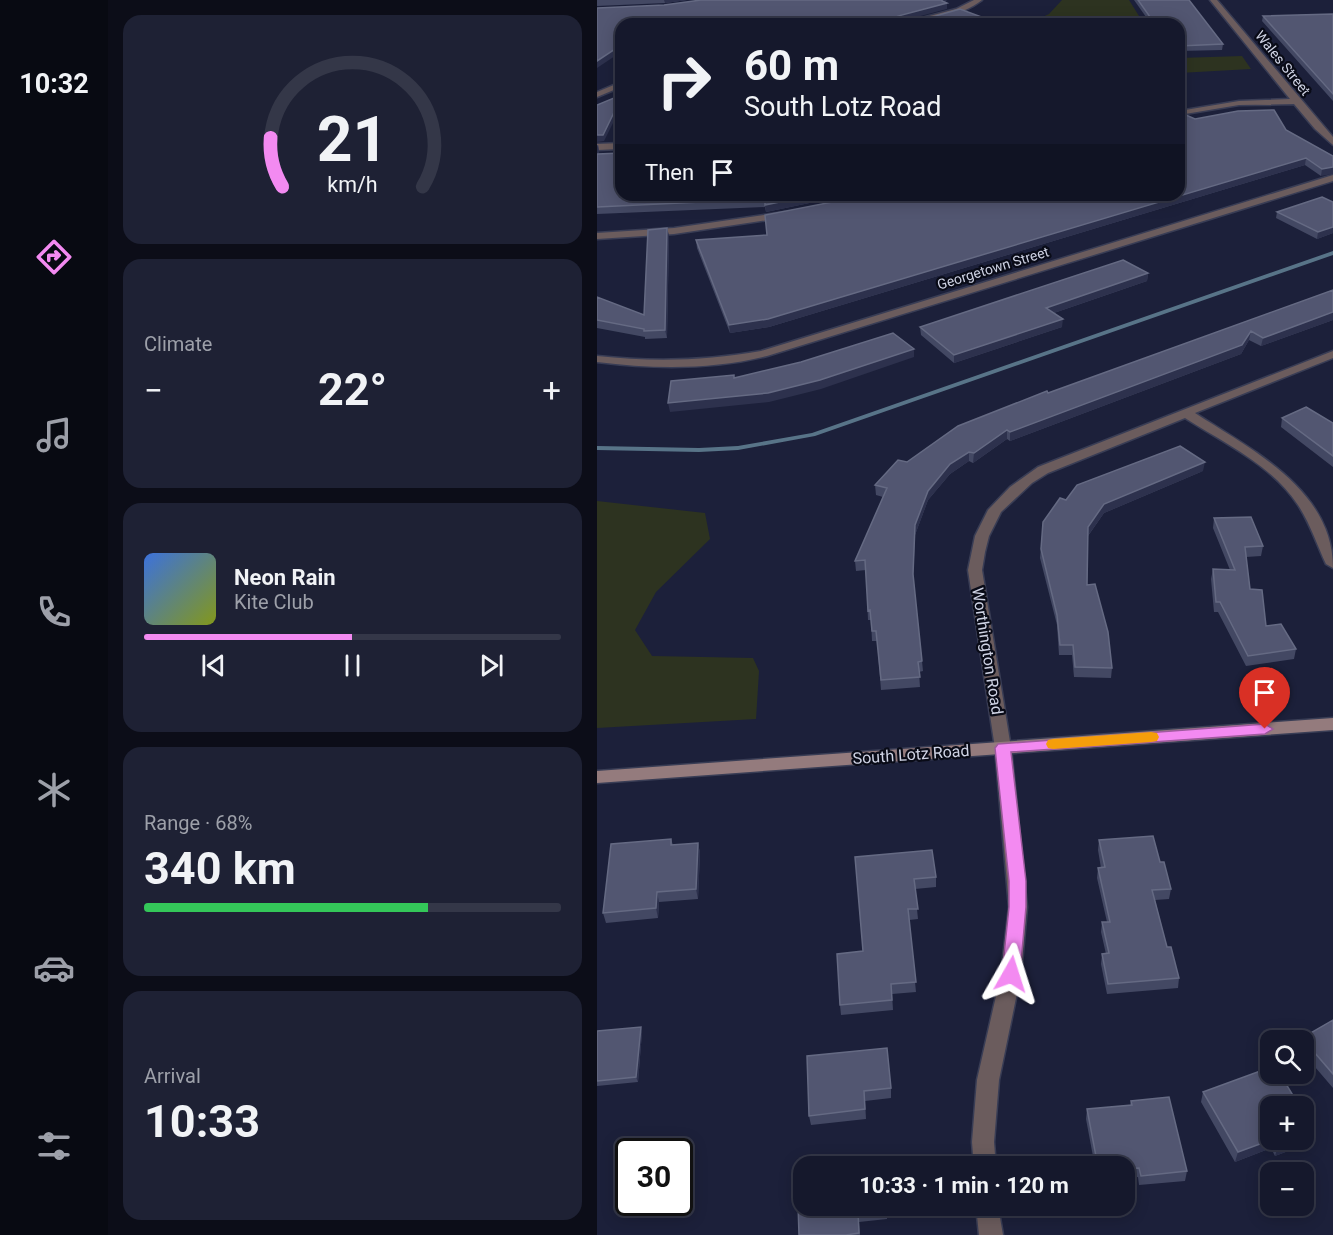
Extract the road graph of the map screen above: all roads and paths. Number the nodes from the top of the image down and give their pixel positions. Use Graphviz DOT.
graph roads {
  1 [pos="979,0"];
  2 [pos="1213,0"];
  3 [pos="932,18"];
  4 [pos="606,82"];
  5 [pos="615,84"];
  6 [pos="615,87"];
  7 [pos="597,95"];
  8 [pos="1296,101"];
  9 [pos="1185,112"];
  10 [pos="1333,142"];
  11 [pos="615,146"];
  12 [pos="597,147"];
  13 [pos="1333,178"];
  14 [pos="796,213"];
  15 [pos="597,236"];
  16 [pos="1333,354"];
  17 [pos="597,359"];
  18 [pos="1186,413"];
  19 [pos="1333,564"];
  20 [pos="1333,724"];
  21 [pos="1003,748"];
  22 [pos="597,777"];
  23 [pos="984,1156"];
  24 [pos="988,1216"];
  25 [pos="991,1235"];
  1 -- 3 [label="street"];
  2 -- 8 [label="street, Wales Street"];
  4 -- 5 [label="street"];
  6 -- 7 [label="street"];
  8 -- 9 [label="street"];
  8 -- 10 [label="street, Wales Street"];
  11 -- 12 [label="street"];
  13 -- 17 [label="street, Georgetown Street"];
  14 -- 15 [label="street"];
  16 -- 18 [label="street, Worthington Road"];
  18 -- 19 [label="street"];
  18 -- 21 [label="street, Worthington Road"];
  20 -- 21 [label="street, South Lotz Road"];
  21 -- 22 [label="street, South Lotz Road"];
  21 -- 23 [label="street, Worthington Road"];
  24 -- 25 [label="street"];
}
